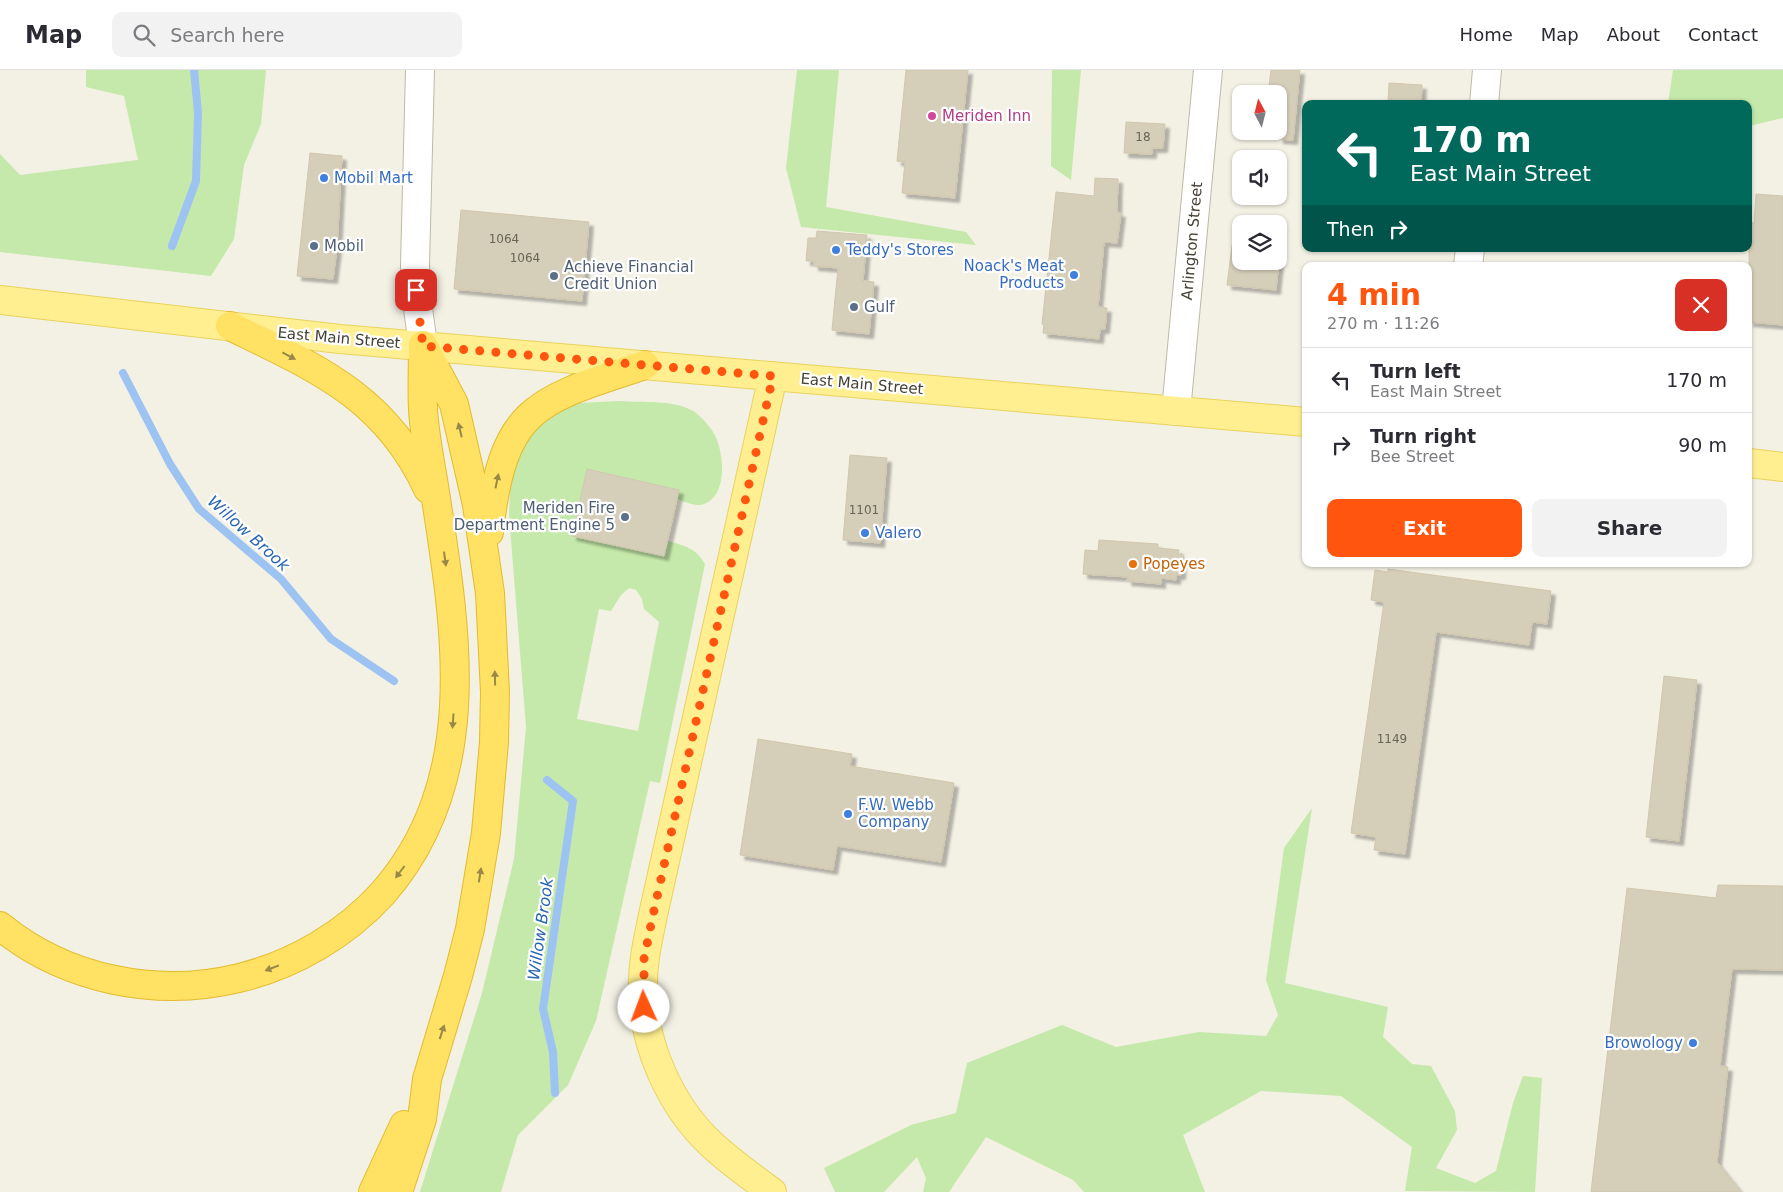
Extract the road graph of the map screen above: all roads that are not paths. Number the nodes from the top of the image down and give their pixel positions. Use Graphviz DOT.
graph roads {
  1 [pos="420,70"];
  2 [pos="1208,70"];
  3 [pos="1487,70"];
  4 [pos="1484,100"];
  5 [pos="0,300"];
  6 [pos="230,326"];
  7 [pos="423,346"];
  8 [pos="645,365"];
  9 [pos="773,376"];
  10 [pos="1176,411"];
  11 [pos="1302,422"];
  12 [pos="1752,463"];
  13 [pos="1783,467"];
  14 [pos="438,510"];
  15 [pos="487,564"];
  16 [pos="0,926"];
  17 [pos="427,1079"];
  18 [pos="373,1192"];
  19 [pos="398,1192"];
  20 [pos="772,1192"];
  1 -- 7 [label="street"];
  2 -- 10 [label="street, Arlington Street"];
  3 -- 4 [label="street"];
  5 -- 6 [label="main road, East Main Street"];
  6 -- 7 [label="main road, East Main Street"];
  6 -- 14 [label="highway, one-way"];
  7 -- 8 [label="main road, East Main Street"];
  7 -- 14 [label="highway"];
  15 -- 7 [label="highway, one-way"];
  8 -- 9 [label="main road, East Main Street"];
  15 -- 8 [label="highway, one-way"];
  9 -- 10 [label="main road, East Main Street"];
  9 -- 20 [label="main road"];
  10 -- 11 [label="main road, East Main Street"];
  12 -- 13 [label="main road"];
  14 -- 16 [label="highway, one-way"];
  17 -- 15 [label="highway, one-way"];
  17 -- 18 [label="highway"];
  17 -- 19 [label="highway"];
}
